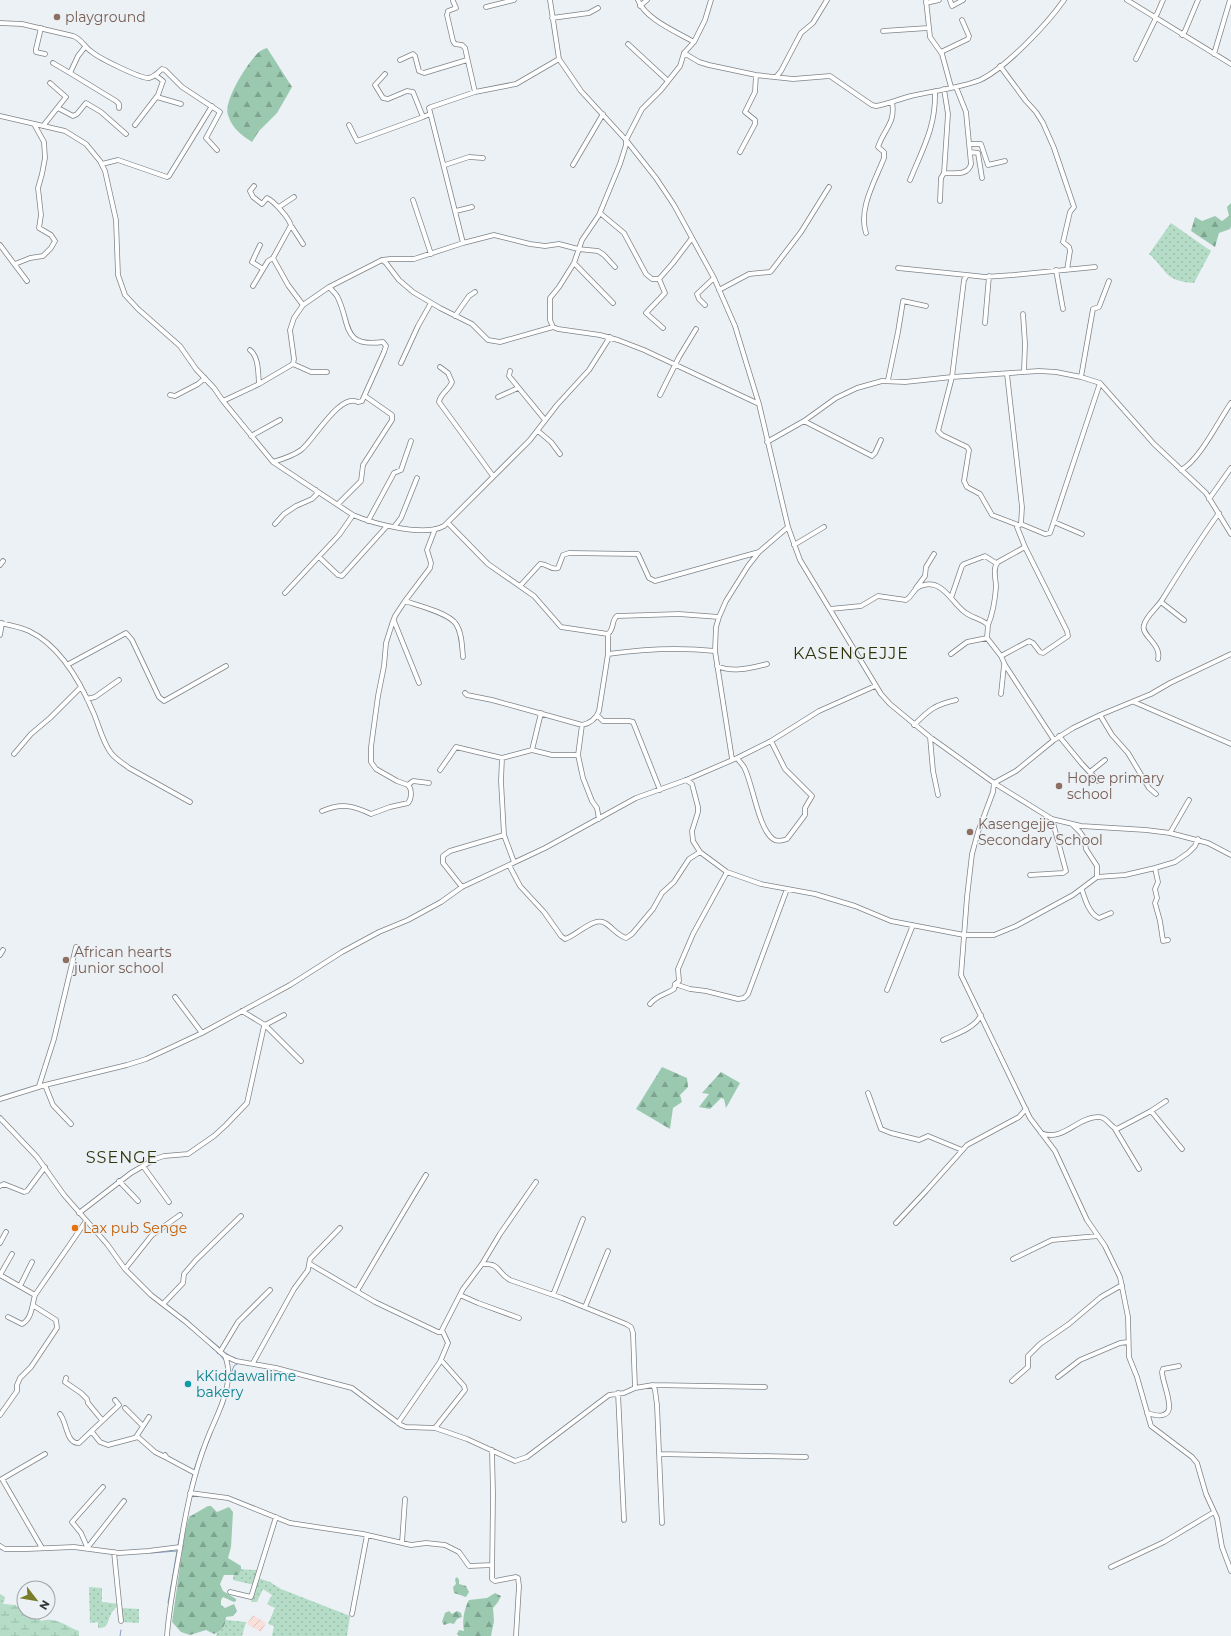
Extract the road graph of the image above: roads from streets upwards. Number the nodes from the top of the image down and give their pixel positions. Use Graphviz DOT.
graph roads {
  1 [pos="514,0"];
  2 [pos="550,0"];
  3 [pos="638,0"];
  4 [pos="647,0"];
  5 [pos="711,0"];
  6 [pos="827,0"];
  7 [pos="939,0"];
  8 [pos="950,0"];
  9 [pos="963,0"];
  10 [pos="1064,0"];
  11 [pos="1163,0"];
  12 [pos="1198,0"];
  13 [pos="1230,0"];
  14 [pos="453,1"];
  15 [pos="1129,1"];
  16 [pos="926,2"];
  17 [pos="640,6"];
  18 [pos="486,7"];
  19 [pos="598,8"];
  20 [pos="1155,17"];
  21 [pos="552,18"];
  22 [pos="962,20"];
  23 [pos="0,23"];
  24 [pos="41,28"];
  25 [pos="928,28"];
  26 [pos="883,31"];
  27 [pos="1182,34"];
  28 [pos="694,42"];
  29 [pos="628,44"];
  30 [pos="85,47"];
  31 [pos="941,52"];
  32 [pos="684,53"];
  33 [pos="45,54"];
  34 [pos="1214,54"];
  35 [pos="559,59"];
  36 [pos="1136,59"];
  37 [pos="400,60"];
  38 [pos="467,60"];
  39 [pos="53,63"];
  40 [pos="1231,64"];
  41 [pos="1000,66"];
  42 [pos="70,73"];
  43 [pos="385,74"];
  44 [pos="155,75"];
  45 [pos="756,76"];
  46 [pos="776,77"];
  47 [pos="668,82"];
  48 [pos="50,83"];
  49 [pos="956,86"];
  50 [pos="951,87"];
  51 [pos="944,89"];
  52 [pos="935,91"];
  53 [pos="475,92"];
  54 [pos="157,97"];
  55 [pos="892,102"];
  56 [pos="181,104"];
  57 [pos="212,106"];
  58 [pos="58,108"];
  59 [pos="119,108"];
  60 [pos="430,112"];
  61 [pos="603,114"];
  62 [pos="0,116"];
  63 [pos="423,117"];
  64 [pos="34,124"];
  65 [pos="135,125"];
  66 [pos="349,125"];
  67 [pos="43,126"];
  68 [pos="126,134"];
  69 [pos="626,140"];
  70 [pos="969,144"];
  71 [pos="216,150"];
  72 [pos="740,152"];
  73 [pos="970,152"];
  74 [pos="483,158"];
  75 [pos="1005,161"];
  76 [pos="102,164"];
  77 [pos="573,165"];
  78 [pos="445,166"];
  79 [pos="944,173"];
  80 [pos="982,178"];
  81 [pos="910,180"];
  82 [pos="254,186"];
  83 [pos="829,187"];
  84 [pos="294,197"];
  85 [pos="413,200"];
  86 [pos="940,201"];
  87 [pos="279,207"];
  88 [pos="472,207"];
  89 [pos="456,211"];
  90 [pos="600,213"];
  91 [pos="291,226"];
  92 [pos="866,233"];
  93 [pos="692,238"];
  94 [pos="463,243"];
  95 [pos="304,244"];
  96 [pos="0,245"];
  97 [pos="260,245"];
  98 [pos="578,249"];
  99 [pos="431,254"];
  100 [pos="273,258"];
  101 [pos="382,260"];
  102 [pos="574,263"];
  103 [pos="15,264"];
  104 [pos="615,267"];
  105 [pos="1095,267"];
  106 [pos="898,268"];
  107 [pos="263,269"];
  108 [pos="1056,270"];
  109 [pos="1067,270"];
  110 [pos="967,275"];
  111 [pos="988,276"];
  112 [pos="714,278"];
  113 [pos="659,279"];
  114 [pos="27,281"];
  115 [pos="1109,281"];
  116 [pos="253,286"];
  117 [pos="329,287"];
  118 [pos="718,290"];
  119 [pos="475,292"];
  120 [pos="431,303"];
  121 [pos="613,303"];
  122 [pos="303,304"];
  123 [pos="704,304"];
  124 [pos="926,306"];
  125 [pos="1063,309"];
  126 [pos="1023,314"];
  127 [pos="455,316"];
  128 [pos="985,323"];
  129 [pos="554,327"];
  130 [pos="662,328"];
  131 [pos="696,329"];
  132 [pos="610,337"];
  133 [pos="250,350"];
  134 [pos="401,363"];
  135 [pos="293,364"];
  136 [pos="675,365"];
  137 [pos="440,367"];
  138 [pos="510,371"];
  139 [pos="1024,371"];
  140 [pos="327,372"];
  141 [pos="1007,374"];
  142 [pos="952,377"];
  143 [pos="1081,377"];
  144 [pos="205,378"];
  145 [pos="888,380"];
  146 [pos="1100,383"];
  147 [pos="259,384"];
  148 [pos="518,388"];
  149 [pos="170,394"];
  150 [pos="660,395"];
  151 [pos="365,396"];
  152 [pos="498,398"];
  153 [pos="223,401"];
  154 [pos="1231,403"];
  155 [pos="758,404"];
  156 [pos="280,420"];
  157 [pos="545,420"];
  158 [pos="804,421"];
  159 [pos="538,431"];
  160 [pos="251,436"];
  161 [pos="881,440"];
  162 [pos="411,441"];
  163 [pos="767,442"];
  164 [pos="560,454"];
  165 [pos="273,462"];
  166 [pos="1231,468"];
  167 [pos="1181,470"];
  168 [pos="494,476"];
  169 [pos="417,478"];
  170 [pos="316,490"];
  171 [pos="1209,499"];
  172 [pos="338,504"];
  173 [pos="1219,514"];
  174 [pos="353,515"];
  175 [pos="368,521"];
  176 [pos="1054,522"];
  177 [pos="448,523"];
  178 [pos="275,524"];
  179 [pos="1019,524"];
  180 [pos="387,526"];
  181 [pos="394,527"];
  182 [pos="788,527"];
  183 [pos="824,527"];
  184 [pos="435,529"];
  185 [pos="1082,534"];
  186 [pos="1231,534"];
  187 [pos="794,545"];
  188 [pos="1025,547"];
  189 [pos="759,552"];
  190 [pos="934,554"];
  191 [pos="319,557"];
  192 [pos="996,563"];
  193 [pos="520,586"];
  194 [pos="916,588"];
  195 [pos="285,593"];
  196 [pos="952,598"];
  197 [pos="405,600"];
  198 [pos="1161,602"];
  199 [pos="830,609"];
  200 [pos="719,617"];
  201 [pos="1184,620"];
  202 [pos="394,621"];
  203 [pos="1,623"];
  204 [pos="988,625"];
  205 [pos="608,634"];
  206 [pos="0,635"];
  207 [pos="987,638"];
  208 [pos="714,651"];
  209 [pos="608,654"];
  210 [pos="951,654"];
  211 [pos="1231,654"];
  212 [pos="1001,656"];
  213 [pos="463,657"];
  214 [pos="1158,659"];
  215 [pos="767,664"];
  216 [pos="67,665"];
  217 [pos="1004,665"];
  218 [pos="226,666"];
  219 [pos="717,666"];
  220 [pos="120,680"];
  221 [pos="419,683"];
  222 [pos="875,686"];
  223 [pos="81,687"];
  224 [pos="465,693"];
  225 [pos="1001,694"];
  226 [pos="87,699"];
  227 [pos="956,700"];
  228 [pos="1134,702"];
  229 [pos="541,713"];
  230 [pos="1100,715"];
  231 [pos="597,716"];
  232 [pos="582,725"];
  233 [pos="914,725"];
  234 [pos="1059,736"];
  235 [pos="930,737"];
  236 [pos="1054,740"];
  237 [pos="771,741"];
  238 [pos="1231,744"];
  239 [pos="532,750"];
  240 [pos="14,754"];
  241 [pos="578,755"];
  242 [pos="502,758"];
  243 [pos="734,758"];
  244 [pos="1105,760"];
  245 [pos="440,770"];
  246 [pos="1090,772"];
  247 [pos="686,780"];
  248 [pos="1098,781"];
  249 [pos="429,783"];
  250 [pos="994,783"];
  251 [pos="408,785"];
  252 [pos="660,790"];
  253 [pos="1156,794"];
  254 [pos="938,795"];
  255 [pos="1189,800"];
  256 [pos="190,802"];
  257 [pos="322,811"];
  258 [pos="599,819"];
  259 [pos="1052,819"];
  260 [pos="1073,825"];
  261 [pos="1170,833"];
  262 [pos="504,834"];
  263 [pos="1198,839"];
  264 [pos="700,852"];
  265 [pos="1231,856"];
  266 [pos="514,862"];
  267 [pos="509,865"];
  268 [pos="1155,868"];
  269 [pos="727,872"];
  270 [pos="1030,875"];
  271 [pos="1097,877"];
  272 [pos="462,887"];
  273 [pos="787,889"];
  274 [pos="1082,890"];
  275 [pos="1110,913"];
  276 [pos="913,925"];
  277 [pos="964,935"];
  278 [pos="1168,940"];
  279 [pos="76,947"];
  280 [pos="3,950"];
  281 [pos="0,955"];
  282 [pos="675,984"];
  283 [pos="887,990"];
  284 [pos="175,997"];
  285 [pos="650,1004"];
  286 [pos="242,1011"];
  287 [pos="284,1015"];
  288 [pos="981,1015"];
  289 [pos="265,1024"];
  290 [pos="202,1033"];
  291 [pos="943,1040"];
  292 [pos="301,1061"];
  293 [pos="45,1085"];
  294 [pos="39,1086"];
  295 [pos="868,1093"];
  296 [pos="0,1098"];
  297 [pos="1166,1101"];
  298 [pos="1026,1108"];
  299 [pos="1151,1111"];
  300 [pos="0,1118"];
  301 [pos="71,1124"];
  302 [pos="1115,1129"];
  303 [pos="1041,1133"];
  304 [pos="1182,1149"];
  305 [pos="962,1150"];
  306 [pos="143,1166"];
  307 [pos="45,1167"];
  308 [pos="1140,1169"];
  309 [pos="426,1175"];
  310 [pos="119,1181"];
  311 [pos="536,1182"];
  312 [pos="0,1186"];
  313 [pos="138,1201"];
  314 [pos="169,1202"];
  315 [pos="80,1213"];
  316 [pos="180,1215"];
  317 [pos="241,1216"];
  318 [pos="583,1219"];
  319 [pos="86,1221"];
  320 [pos="896,1223"];
  321 [pos="340,1228"];
  322 [pos="6,1232"];
  323 [pos="1098,1236"];
  324 [pos="0,1243"];
  325 [pos="608,1251"];
  326 [pos="12,1254"];
  327 [pos="1012,1259"];
  328 [pos="32,1262"];
  329 [pos="310,1264"];
  330 [pos="482,1264"];
  331 [pos="125,1269"];
  332 [pos="0,1275"];
  333 [pos="1122,1285"];
  334 [pos="20,1286"];
  335 [pos="270,1290"];
  336 [pos="357,1291"];
  337 [pos="460,1294"];
  338 [pos="35,1295"];
  339 [pos="553,1295"];
  340 [pos="163,1304"];
  341 [pos="34,1306"];
  342 [pos="585,1307"];
  343 [pos="8,1317"];
  344 [pos="519,1318"];
  345 [pos="443,1332"];
  346 [pos="1128,1342"];
  347 [pos="220,1352"];
  348 [pos="225,1356"];
  349 [pos="441,1360"];
  350 [pos="236,1361"];
  351 [pos="253,1363"];
  352 [pos="1178,1366"];
  353 [pos="229,1369"];
  354 [pos="1058,1376"];
  355 [pos="66,1378"];
  356 [pos="1012,1381"];
  357 [pos="653,1385"];
  358 [pos="765,1387"];
  359 [pos="635,1388"];
  360 [pos="618,1394"];
  361 [pos="115,1400"];
  362 [pos="126,1408"];
  363 [pos="1147,1413"];
  364 [pos="60,1414"];
  365 [pos="0,1415"];
  366 [pos="149,1417"];
  367 [pos="102,1420"];
  368 [pos="398,1423"];
  369 [pos="143,1426"];
  370 [pos="435,1428"];
  371 [pos="92,1432"];
  372 [pos="136,1437"];
  373 [pos="492,1450"];
  374 [pos="45,1454"];
  375 [pos="659,1454"];
  376 [pos="806,1457"];
  377 [pos="195,1473"];
  378 [pos="103,1487"];
  379 [pos="190,1492"];
  380 [pos="405,1498"];
  381 [pos="124,1501"];
  382 [pos="1214,1512"];
  383 [pos="276,1517"];
  384 [pos="624,1520"];
  385 [pos="662,1523"];
  386 [pos="367,1535"];
  387 [pos="402,1543"];
  388 [pos="0,1546"];
  389 [pos="180,1547"];
  390 [pos="42,1548"];
  391 [pos="88,1548"];
  392 [pos="114,1552"];
  393 [pos="492,1565"];
  394 [pos="1111,1567"];
  395 [pos="1231,1571"];
  396 [pos="230,1592"];
  397 [pos="352,1614"];
  398 [pos="121,1621"];
  399 [pos="167,1636"];
  400 [pos="516,1636"];
  1 -- 18 [label="street"];
  2 -- 21 [label="street"];
  3 -- 17 [label="street"];
  4 -- 17 [label="street"];
  5 -- 28 [label="street"];
  6 -- 46 [label="street"];
  7 -- 16 [label="street"];
  8 -- 9 [label="street"];
  10 -- 41 [label="street"];
  11 -- 20 [label="street"];
  12 -- 27 [label="street"];
  13 -- 34 [label="street"];
  14 -- 38 [label="street"];
  15 -- 20 [label="street"];
  16 -- 25 [label="street"];
  17 -- 28 [label="street"];
  19 -- 21 [label="street"];
  20 -- 27 [label="street"];
  20 -- 36 [label="street"];
  21 -- 35 [label="street"];
  22 -- 31 [label="street"];
  23 -- 24 [label="street"];
  24 -- 30 [label="street"];
  24 -- 33 [label="street"];
  25 -- 26 [label="street"];
  25 -- 31 [label="street"];
  27 -- 34 [label="street"];
  28 -- 32 [label="street"];
  29 -- 47 [label="street"];
  30 -- 42 [label="street"];
  30 -- 44 [label="street"];
  31 -- 50 [label="street"];
  32 -- 45 [label="street"];
  32 -- 47 [label="street"];
  34 -- 40 [label="street"];
  35 -- 53 [label="street"];
  35 -- 61 [label="street"];
  37 -- 38 [label="street"];
  38 -- 53 [label="street"];
  39 -- 42 [label="street"];
  41 -- 49 [label="street"];
  41 -- 109 [label="street"];
  42 -- 59 [label="street"];
  43 -- 63 [label="street"];
  44 -- 54 [label="street"];
  44 -- 57 [label="street"];
  45 -- 46 [label="street"];
  45 -- 72 [label="street"];
  46 -- 55 [label="street"];
  47 -- 69 [label="street"];
  48 -- 58 [label="street"];
  49 -- 50 [label="street"];
  49 -- 70 [label="street"];
  50 -- 51 [label="street"];
  51 -- 52 [label="street"];
  51 -- 79 [label="street"];
  52 -- 55 [label="street"];
  52 -- 81 [label="street"];
  53 -- 60 [label="street"];
  54 -- 56 [label="street"];
  54 -- 65 [label="street"];
  55 -- 92 [label="street"];
  57 -- 71 [label="street"];
  57 -- 76 [label="street"];
  58 -- 67 [label="street"];
  58 -- 68 [label="street"];
  60 -- 63 [label="street"];
  60 -- 78 [label="street"];
  61 -- 69 [label="street"];
  61 -- 77 [label="street"];
  62 -- 64 [label="street"];
  63 -- 66 [label="street"];
  64 -- 67 [label="street"];
  64 -- 103 [label="street"];
  67 -- 76 [label="street"];
  69 -- 90 [label="street"];
  69 -- 93 [label="street"];
  70 -- 73 [label="street"];
  70 -- 75 [label="street"];
  73 -- 79 [label="street"];
  73 -- 80 [label="street"];
  74 -- 78 [label="street"];
  76 -- 144 [label="street"];
  78 -- 89 [label="street"];
  79 -- 86 [label="street"];
  82 -- 87 [label="street"];
  83 -- 118 [label="street"];
  84 -- 87 [label="street"];
  85 -- 99 [label="street"];
  87 -- 91 [label="street"];
  88 -- 89 [label="street"];
  89 -- 94 [label="street"];
  90 -- 98 [label="street"];
  90 -- 113 [label="street"];
  91 -- 95 [label="street"];
  91 -- 100 [label="street"];
  93 -- 112 [label="street"];
  93 -- 113 [label="street"];
  94 -- 98 [label="street"];
  94 -- 99 [label="street"];
  96 -- 103 [label="street"];
  97 -- 107 [label="street"];
  98 -- 102 [label="street"];
  98 -- 104 [label="street"];
  99 -- 101 [label="street"];
  100 -- 107 [label="street"];
  100 -- 122 [label="street"];
  101 -- 117 [label="street"];
  101 -- 120 [label="street"];
  102 -- 121 [label="street"];
  102 -- 129 [label="street"];
  103 -- 114 [label="street"];
  105 -- 109 [label="street"];
  106 -- 110 [label="street"];
  107 -- 116 [label="street"];
  108 -- 109 [label="street"];
  108 -- 111 [label="street"];
  108 -- 125 [label="street"];
  110 -- 111 [label="street"];
  110 -- 142 [label="street"];
  111 -- 128 [label="street"];
  112 -- 118 [label="street"];
  112 -- 123 [label="street"];
  113 -- 130 [label="street"];
  115 -- 143 [label="street"];
  117 -- 122 [label="street"];
  117 -- 151 [label="street"];
  118 -- 155 [label="street"];
  119 -- 127 [label="street"];
  120 -- 127 [label="street"];
  120 -- 134 [label="street"];
  122 -- 135 [label="street"];
  124 -- 145 [label="street"];
  126 -- 139 [label="street"];
  127 -- 129 [label="street"];
  129 -- 132 [label="street"];
  131 -- 136 [label="street"];
  132 -- 136 [label="street"];
  132 -- 157 [label="street"];
  133 -- 147 [label="street"];
  135 -- 140 [label="street"];
  135 -- 147 [label="street"];
  136 -- 150 [label="street"];
  136 -- 155 [label="street"];
  137 -- 168 [label="street"];
  138 -- 148 [label="street"];
  139 -- 141 [label="street"];
  139 -- 143 [label="street"];
  141 -- 142 [label="street"];
  141 -- 179 [label="street"];
  142 -- 145 [label="street"];
  142 -- 179 [label="street"];
  143 -- 146 [label="street"];
  144 -- 149 [label="street"];
  144 -- 153 [label="street"];
  145 -- 158 [label="street"];
  146 -- 167 [label="street"];
  146 -- 176 [label="street"];
  147 -- 153 [label="street"];
  148 -- 152 [label="street"];
  148 -- 157 [label="street"];
  151 -- 165 [label="street"];
  151 -- 172 [label="street"];
  153 -- 160 [label="street"];
  154 -- 167 [label="street"];
  155 -- 163 [label="street"];
  156 -- 160 [label="street"];
  157 -- 159 [label="street"];
  158 -- 161 [label="street"];
  158 -- 163 [label="street"];
  159 -- 164 [label="street"];
  159 -- 168 [label="street"];
  160 -- 165 [label="street"];
  162 -- 175 [label="street"];
  163 -- 182 [label="street"];
  165 -- 170 [label="street"];
  166 -- 171 [label="street"];
  167 -- 171 [label="street"];
  168 -- 177 [label="street"];
  169 -- 181 [label="street"];
  170 -- 172 [label="street"];
  170 -- 178 [label="street"];
  171 -- 173 [label="street"];
  172 -- 174 [label="street"];
  173 -- 186 [label="street"];
  173 -- 198 [label="street"];
  174 -- 175 [label="street"];
  174 -- 191 [label="street"];
  175 -- 180 [label="street"];
  176 -- 179 [label="street"];
  176 -- 185 [label="street"];
  177 -- 184 [label="street"];
  177 -- 193 [label="street"];
  179 -- 188 [label="street"];
  180 -- 181 [label="street"];
  180 -- 191 [label="street"];
  181 -- 184 [label="street"];
  182 -- 187 [label="street"];
  182 -- 189 [label="street"];
  183 -- 187 [label="street"];
  184 -- 197 [label="street"];
  187 -- 199 [label="street"];
  188 -- 192 [label="street"];
  188 -- 212 [label="street"];
  189 -- 193 [label="street"];
  189 -- 200 [label="street"];
  190 -- 194 [label="street"];
  191 -- 195 [label="street"];
  192 -- 196 [label="street"];
  192 -- 204 [label="street"];
  193 -- 205 [label="street"];
  194 -- 196 [label="street"];
  194 -- 199 [label="street"];
  196 -- 204 [label="street"];
  197 -- 202 [label="street"];
  197 -- 213 [label="street"];
  198 -- 201 [label="street"];
  198 -- 214 [label="street"];
  199 -- 222 [label="street"];
  200 -- 205 [label="street"];
  200 -- 208 [label="street"];
  202 -- 221 [label="street"];
  202 -- 251 [label="street"];
  203 -- 206 [label="street"];
  203 -- 216 [label="street"];
  204 -- 207 [label="street"];
  205 -- 209 [label="street"];
  207 -- 210 [label="street"];
  207 -- 212 [label="street"];
  208 -- 209 [label="street"];
  208 -- 219 [label="street"];
  209 -- 231 [label="street"];
  211 -- 228 [label="street"];
  212 -- 217 [label="street"];
  215 -- 219 [label="street"];
  216 -- 218 [label="street"];
  216 -- 223 [label="street"];
  217 -- 225 [label="street"];
  217 -- 236 [label="street"];
  219 -- 243 [label="street"];
  220 -- 226 [label="street"];
  222 -- 233 [label="street"];
  222 -- 237 [label="street"];
  223 -- 226 [label="street"];
  223 -- 240 [label="street"];
  224 -- 229 [label="street"];
  226 -- 256 [label="street"];
  227 -- 233 [label="street"];
  228 -- 230 [label="street"];
  228 -- 238 [label="street"];
  229 -- 232 [label="street"];
  229 -- 239 [label="street"];
  230 -- 234 [label="street"];
  230 -- 253 [label="street"];
  231 -- 232 [label="street"];
  231 -- 252 [label="street"];
  232 -- 241 [label="street"];
  233 -- 235 [label="street"];
  234 -- 236 [label="street"];
  234 -- 246 [label="street"];
  235 -- 250 [label="street"];
  235 -- 254 [label="street"];
  236 -- 250 [label="street"];
  237 -- 243 [label="street"];
  237 -- 243 [label="street"];
  239 -- 241 [label="street"];
  239 -- 242 [label="street"];
  241 -- 258 [label="street"];
  242 -- 245 [label="street"];
  242 -- 262 [label="street"];
  243 -- 247 [label="street"];
  244 -- 246 [label="street"];
  246 -- 248 [label="street"];
  247 -- 252 [label="street"];
  247 -- 264 [label="street"];
  249 -- 251 [label="street"];
  250 -- 259 [label="street"];
  250 -- 277 [label="street"];
  251 -- 257 [label="street"];
  252 -- 258 [label="street"];
  255 -- 261 [label="street"];
  258 -- 266 [label="street"];
  259 -- 260 [label="street"];
  259 -- 270 [label="street"];
  260 -- 261 [label="street"];
  260 -- 271 [label="street"];
  261 -- 263 [label="street"];
  262 -- 266 [label="street"];
  262 -- 272 [label="street"];
  263 -- 265 [label="street"];
  263 -- 268 [label="street"];
  264 -- 267 [label="street"];
  264 -- 269 [label="street"];
  266 -- 267 [label="street"];
  267 -- 272 [label="street"];
  268 -- 271 [label="street"];
  268 -- 278 [label="street"];
  269 -- 273 [label="street"];
  269 -- 282 [label="street"];
  271 -- 274 [label="street"];
  272 -- 286 [label="street"];
  273 -- 276 [label="street"];
  273 -- 282 [label="street"];
  274 -- 275 [label="street"];
  274 -- 277 [label="street"];
  276 -- 277 [label="street"];
  276 -- 283 [label="street"];
  277 -- 288 [label="street"];
  279 -- 294 [label="street"];
  280 -- 281 [label="street"];
  282 -- 285 [label="street"];
  284 -- 290 [label="street"];
  286 -- 289 [label="street"];
  286 -- 290 [label="street"];
  287 -- 289 [label="street"];
  288 -- 291 [label="street"];
  288 -- 298 [label="street"];
  289 -- 292 [label="street"];
  289 -- 306 [label="street"];
  290 -- 293 [label="street"];
  293 -- 294 [label="street"];
  293 -- 301 [label="street"];
  294 -- 296 [label="street"];
  295 -- 305 [label="street"];
  297 -- 299 [label="street"];
  298 -- 303 [label="street"];
  298 -- 305 [label="street"];
  299 -- 302 [label="street"];
  299 -- 304 [label="street"];
  300 -- 307 [label="street"];
  302 -- 303 [label="street"];
  302 -- 308 [label="street"];
  303 -- 323 [label="street"];
  305 -- 320 [label="street"];
  306 -- 310 [label="street"];
  306 -- 314 [label="street"];
  307 -- 312 [label="street"];
  307 -- 315 [label="street"];
  309 -- 336 [label="street"];
  310 -- 313 [label="street"];
  310 -- 315 [label="street"];
  311 -- 330 [label="street"];
  315 -- 319 [label="street"];
  316 -- 331 [label="street"];
  317 -- 340 [label="street"];
  318 -- 339 [label="street"];
  319 -- 331 [label="street"];
  319 -- 338 [label="street"];
  321 -- 329 [label="street"];
  322 -- 324 [label="street"];
  323 -- 327 [label="street"];
  323 -- 333 [label="street"];
  325 -- 342 [label="street"];
  326 -- 332 [label="street"];
  328 -- 334 [label="street"];
  329 -- 336 [label="street"];
  329 -- 351 [label="street"];
  330 -- 337 [label="street"];
  330 -- 339 [label="street"];
  331 -- 340 [label="street"];
  332 -- 334 [label="street"];
  333 -- 346 [label="street"];
  333 -- 356 [label="street"];
  334 -- 338 [label="street"];
  335 -- 347 [label="street"];
  336 -- 345 [label="street"];
  337 -- 344 [label="street"];
  337 -- 345 [label="street"];
  338 -- 341 [label="street"];
  339 -- 342 [label="street"];
  340 -- 347 [label="street"];
  341 -- 343 [label="street"];
  341 -- 365 [label="street"];
  342 -- 359 [label="street"];
  345 -- 349 [label="street"];
  346 -- 354 [label="street"];
  346 -- 363 [label="street"];
  347 -- 348 [label="street"];
  348 -- 350 [label="street"];
  348 -- 353 [label="street"];
  349 -- 368 [label="street"];
  349 -- 370 [label="street"];
  350 -- 351 [label="street"];
  350 -- 353 [label="street"];
  351 -- 368 [label="street"];
  352 -- 363 [label="street"];
  353 -- 377 [label="street"];
  355 -- 367 [label="street"];
  357 -- 358 [label="street"];
  357 -- 359 [label="street"];
  357 -- 375 [label="street"];
  359 -- 360 [label="street"];
  360 -- 373 [label="street"];
  360 -- 384 [label="street"];
  361 -- 367 [label="street"];
  362 -- 369 [label="street"];
  363 -- 382 [label="street"];
  364 -- 371 [label="street"];
  366 -- 369 [label="street"];
  367 -- 371 [label="street"];
  368 -- 370 [label="street"];
  369 -- 372 [label="street"];
  370 -- 373 [label="street"];
  371 -- 372 [label="street"];
  372 -- 377 [label="street"];
  373 -- 393 [label="street"];
  374 -- 390 [label="street"];
  375 -- 376 [label="street"];
  375 -- 385 [label="street"];
  377 -- 379 [label="street"];
  378 -- 391 [label="street"];
  379 -- 383 [label="street"];
  379 -- 389 [label="street"];
  380 -- 387 [label="street"];
  381 -- 391 [label="street"];
  382 -- 394 [label="street"];
  382 -- 395 [label="street"];
  383 -- 386 [label="street"];
  383 -- 396 [label="street"];
  386 -- 387 [label="street"];
  386 -- 397 [label="street"];
  387 -- 393 [label="street"];
  388 -- 390 [label="street"];
  389 -- 392 [label="street"];
  389 -- 399 [label="street"];
  390 -- 391 [label="street"];
  391 -- 392 [label="street"];
  392 -- 398 [label="street"];
  393 -- 400 [label="street"];
}
